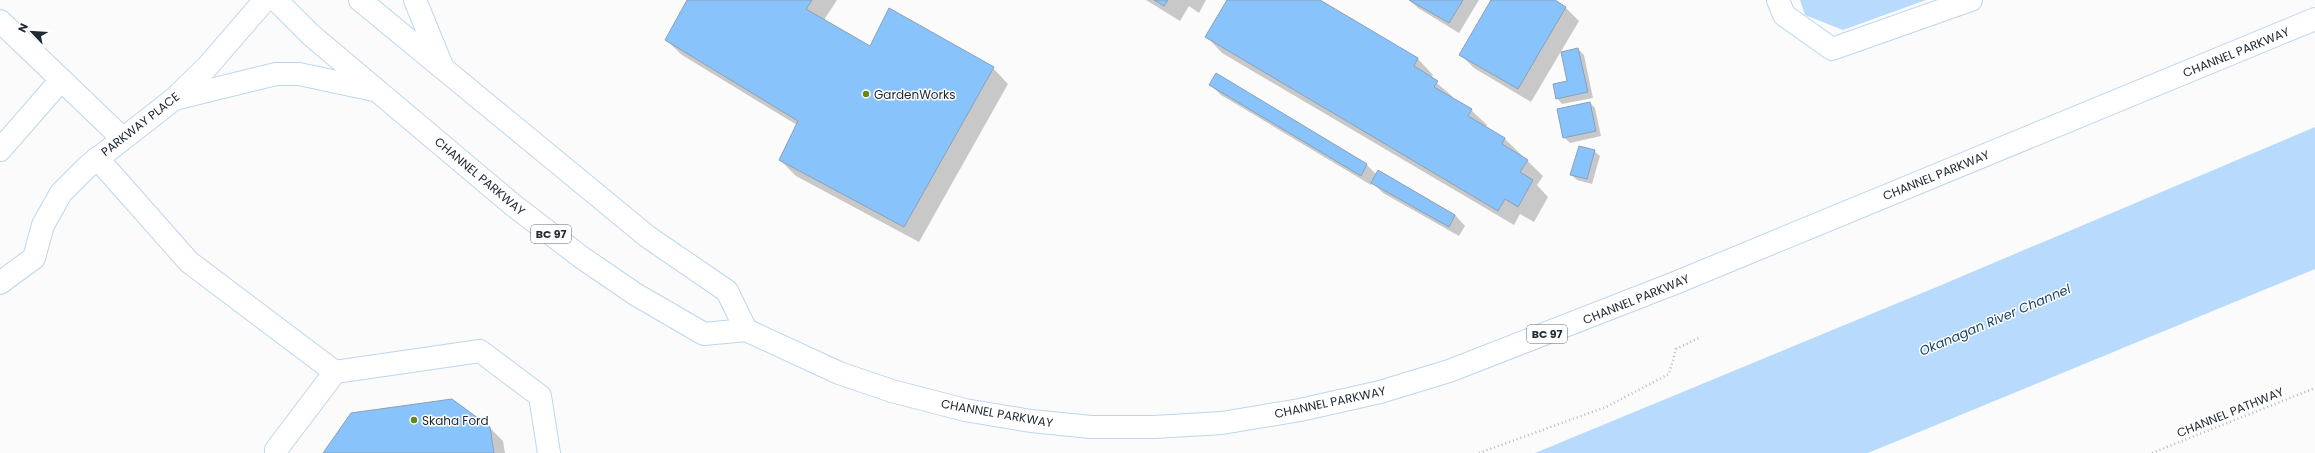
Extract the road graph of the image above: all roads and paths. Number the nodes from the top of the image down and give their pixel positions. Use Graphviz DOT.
graph roads {
  1 [pos="265,0"];
  2 [pos="276,0"];
  3 [pos="360,0"];
  4 [pos="415,0"];
  5 [pos="1778,0"];
  6 [pos="1971,0"];
  7 [pos="2315,19"];
  8 [pos="0,21"];
  9 [pos="443,69"];
  10 [pos="61,80"];
  11 [pos="377,91"];
  12 [pos="174,99"];
  13 [pos="122,138"];
  14 [pos="0,150"];
  15 [pos="97,158"];
  16 [pos="0,283"];
  17 [pos="746,330"];
  18 [pos="1701,337"];
  19 [pos="335,372"];
  20 [pos="2315,388"];
  21 [pos="276,453"];
  22 [pos="548,453"];
  23 [pos="1479,453"];
  24 [pos="2152,453"];
  1 -- 12 [label="main road, PARKWAY PLACE"];
  2 -- 11 [label="main road, CHANNEL PARKWAY / BC 97"];
  3 -- 9 [label="main road"];
  4 -- 9 [label="main road"];
  5 -- 6 [label="main road"];
  7 -- 17 [label="main road, CHANNEL PARKWAY / BC 97"];
  8 -- 10 [label="main road"];
  9 -- 17 [label="main road"];
  10 -- 13 [label="main road"];
  10 -- 14 [label="main road"];
  11 -- 12 [label="main road"];
  11 -- 17 [label="main road, CHANNEL PARKWAY / BC 97"];
  12 -- 13 [label="main road, PARKWAY PLACE"];
  13 -- 15 [label="main road, PARKWAY PLACE"];
  15 -- 16 [label="main road, PARKWAY PLACE"];
  15 -- 19 [label="main road"];
  18 -- 23 [label="path"];
  19 -- 21 [label="main road"];
  19 -- 22 [label="main road"];
  20 -- 24 [label="path, CHANNEL PATHWAY"];
}
